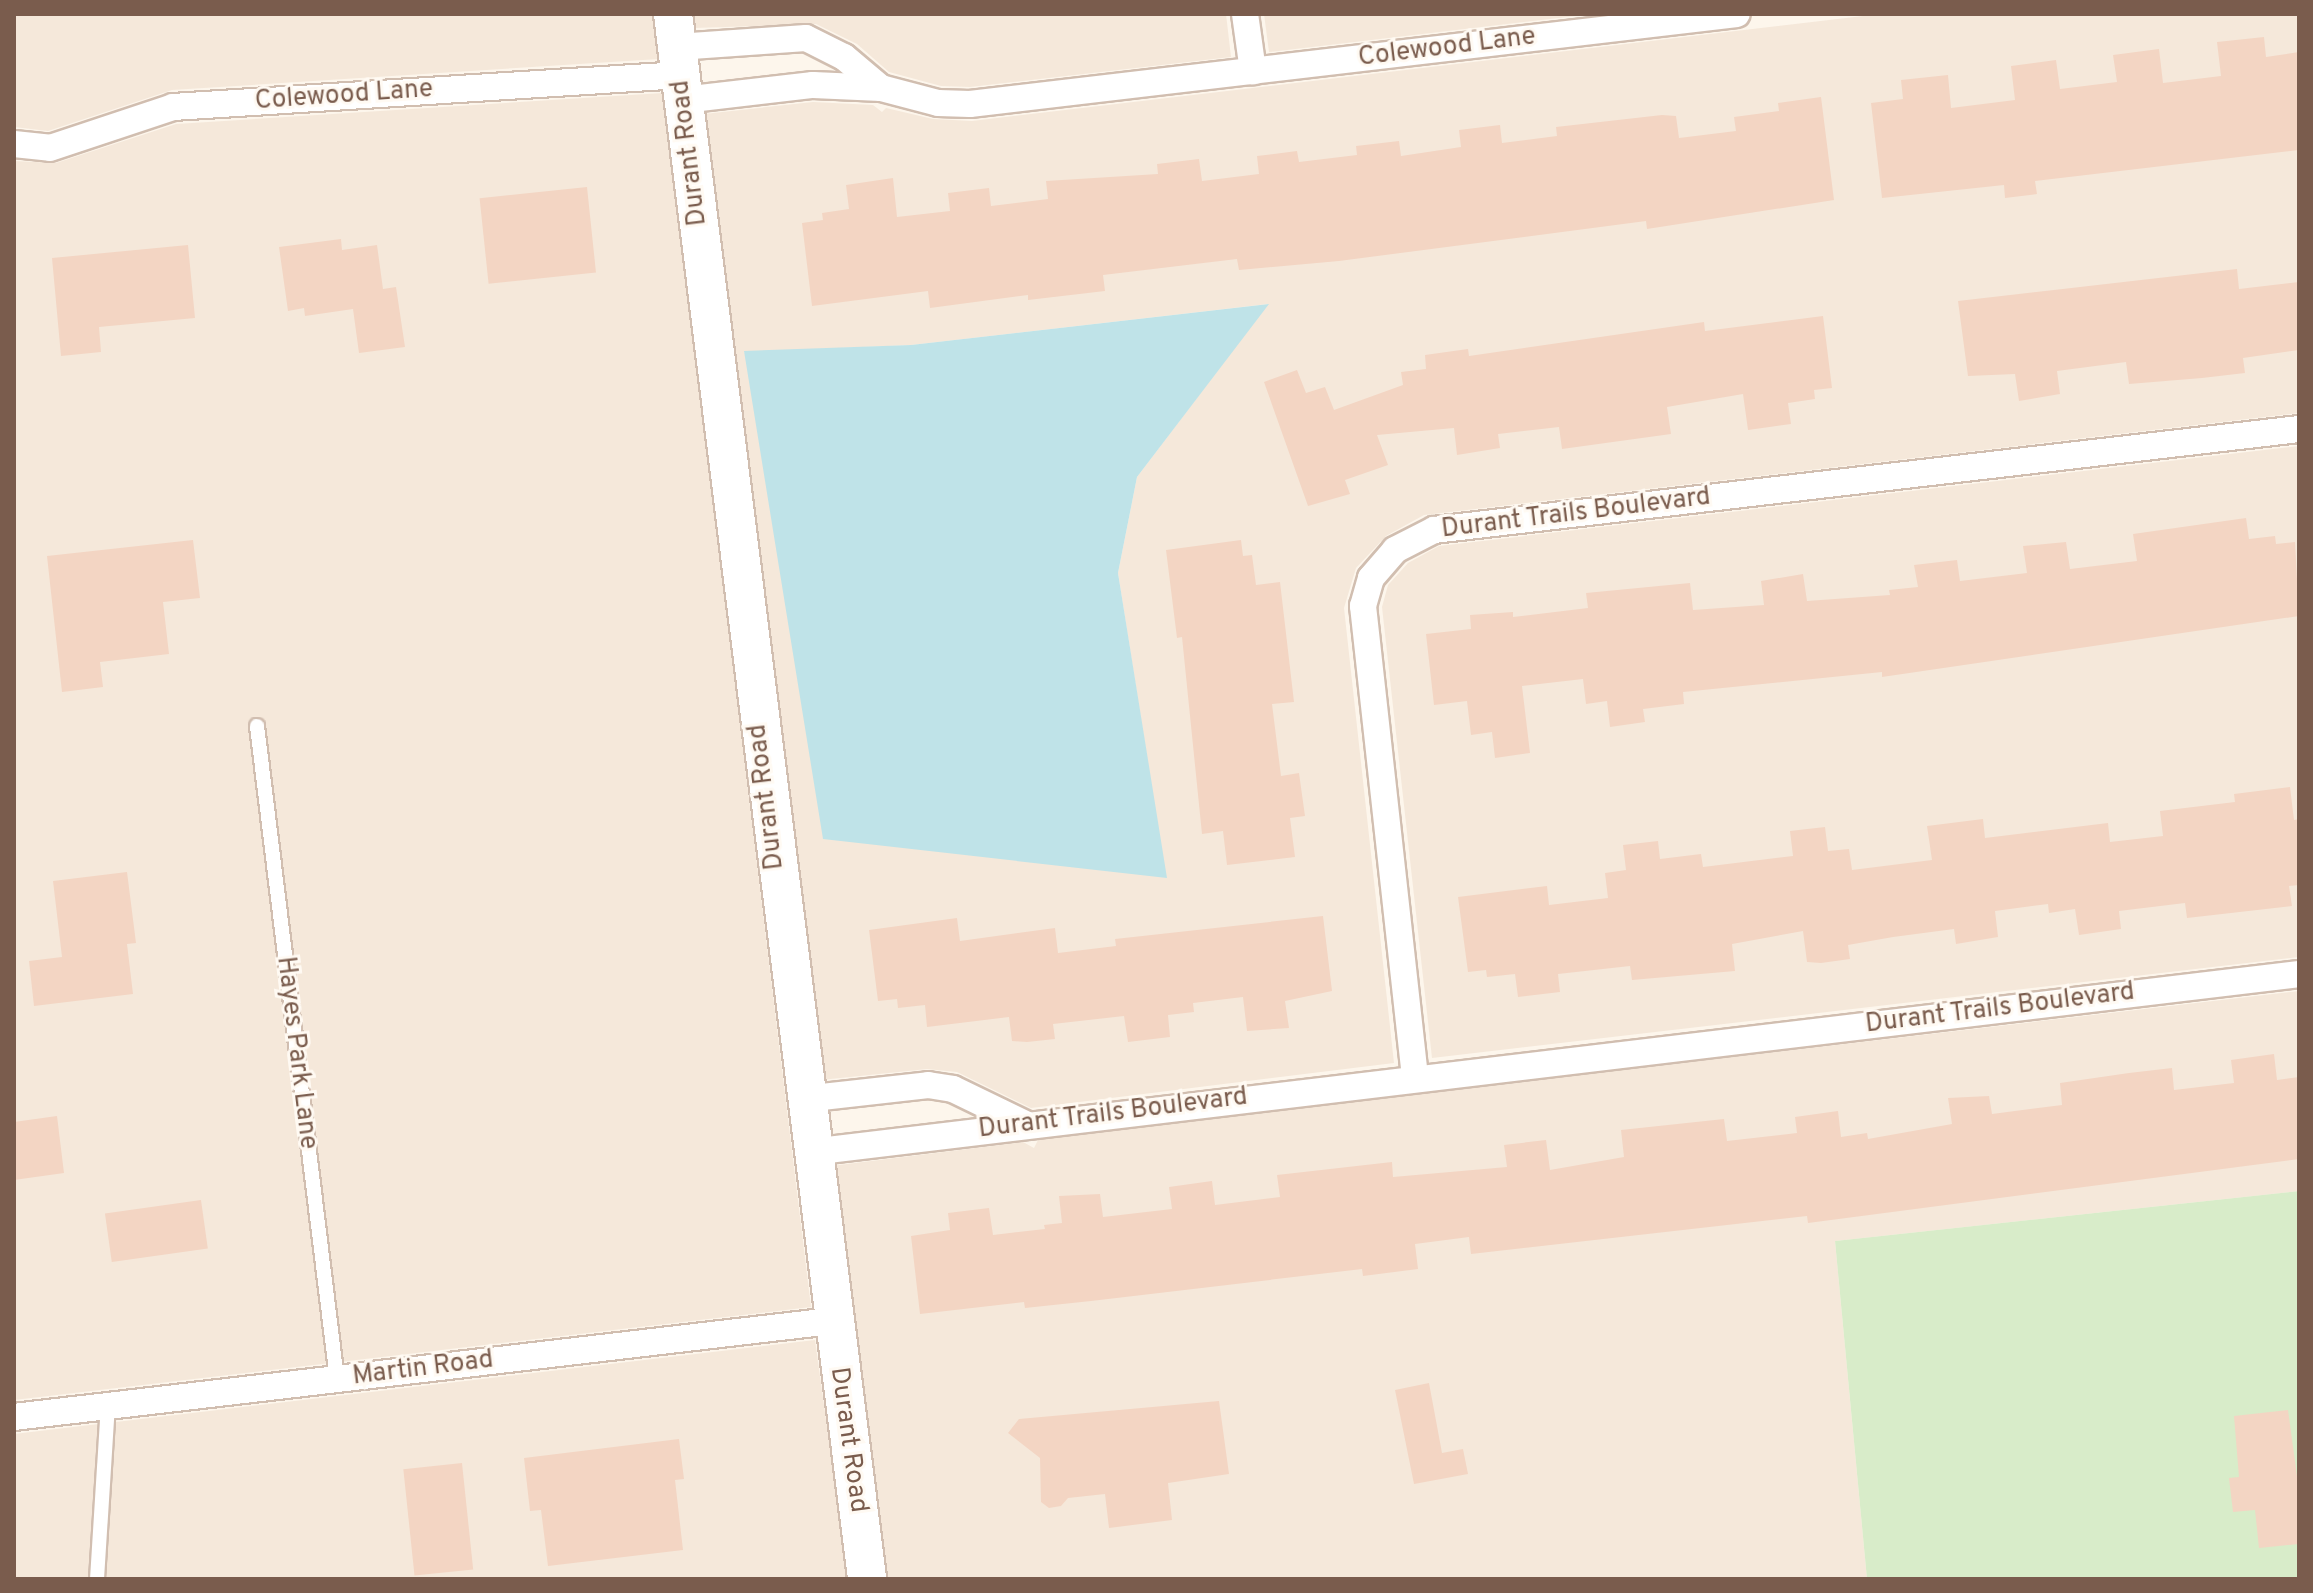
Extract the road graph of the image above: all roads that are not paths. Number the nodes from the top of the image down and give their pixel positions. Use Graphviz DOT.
graph roads {
  1 [pos="1245,14"];
  2 [pos="1737,14"];
  3 [pos="678,59"];
  4 [pos="1253,71"];
  5 [pos="881,88"];
  6 [pos="14,144"];
  7 [pos="2299,429"];
  8 [pos="257,726"];
  9 [pos="2299,974"];
  10 [pos="1415,1077"];
  11 [pos="804,1099"];
  12 [pos="1027,1125"];
  13 [pos="811,1152"];
  14 [pos="831,1321"];
  15 [pos="337,1379"];
  16 [pos="108,1406"];
  17 [pos="14,1417"];
  18 [pos="97,1579"];
  19 [pos="867,1579"];
  1 -- 4 [label="street"];
  2 -- 4 [label="street, Colewood Lane"];
  3 -- 5 [label="street, Colewood Lane"];
  3 -- 5 [label="street, Colewood Lane"];
  3 -- 6 [label="street, Colewood Lane"];
  3 -- 11 [label="street, Durant Road"];
  4 -- 5 [label="street, Colewood Lane"];
  7 -- 10 [label="street, Durant Trails Boulevard"];
  8 -- 15 [label="lane, Hayes Park Lane"];
  9 -- 10 [label="street, Durant Trails Boulevard"];
  10 -- 12 [label="street, Durant Trails Boulevard"];
  11 -- 12 [label="street"];
  11 -- 13 [label="street, Durant Road"];
  12 -- 13 [label="street, Durant Trails Boulevard"];
  13 -- 14 [label="street, Durant Road"];
  14 -- 15 [label="street, Martin Road"];
  14 -- 19 [label="street, Durant Road"];
  15 -- 16 [label="street, Martin Road"];
  16 -- 17 [label="street, Martin Road"];
  16 -- 18 [label="lane"];
}
